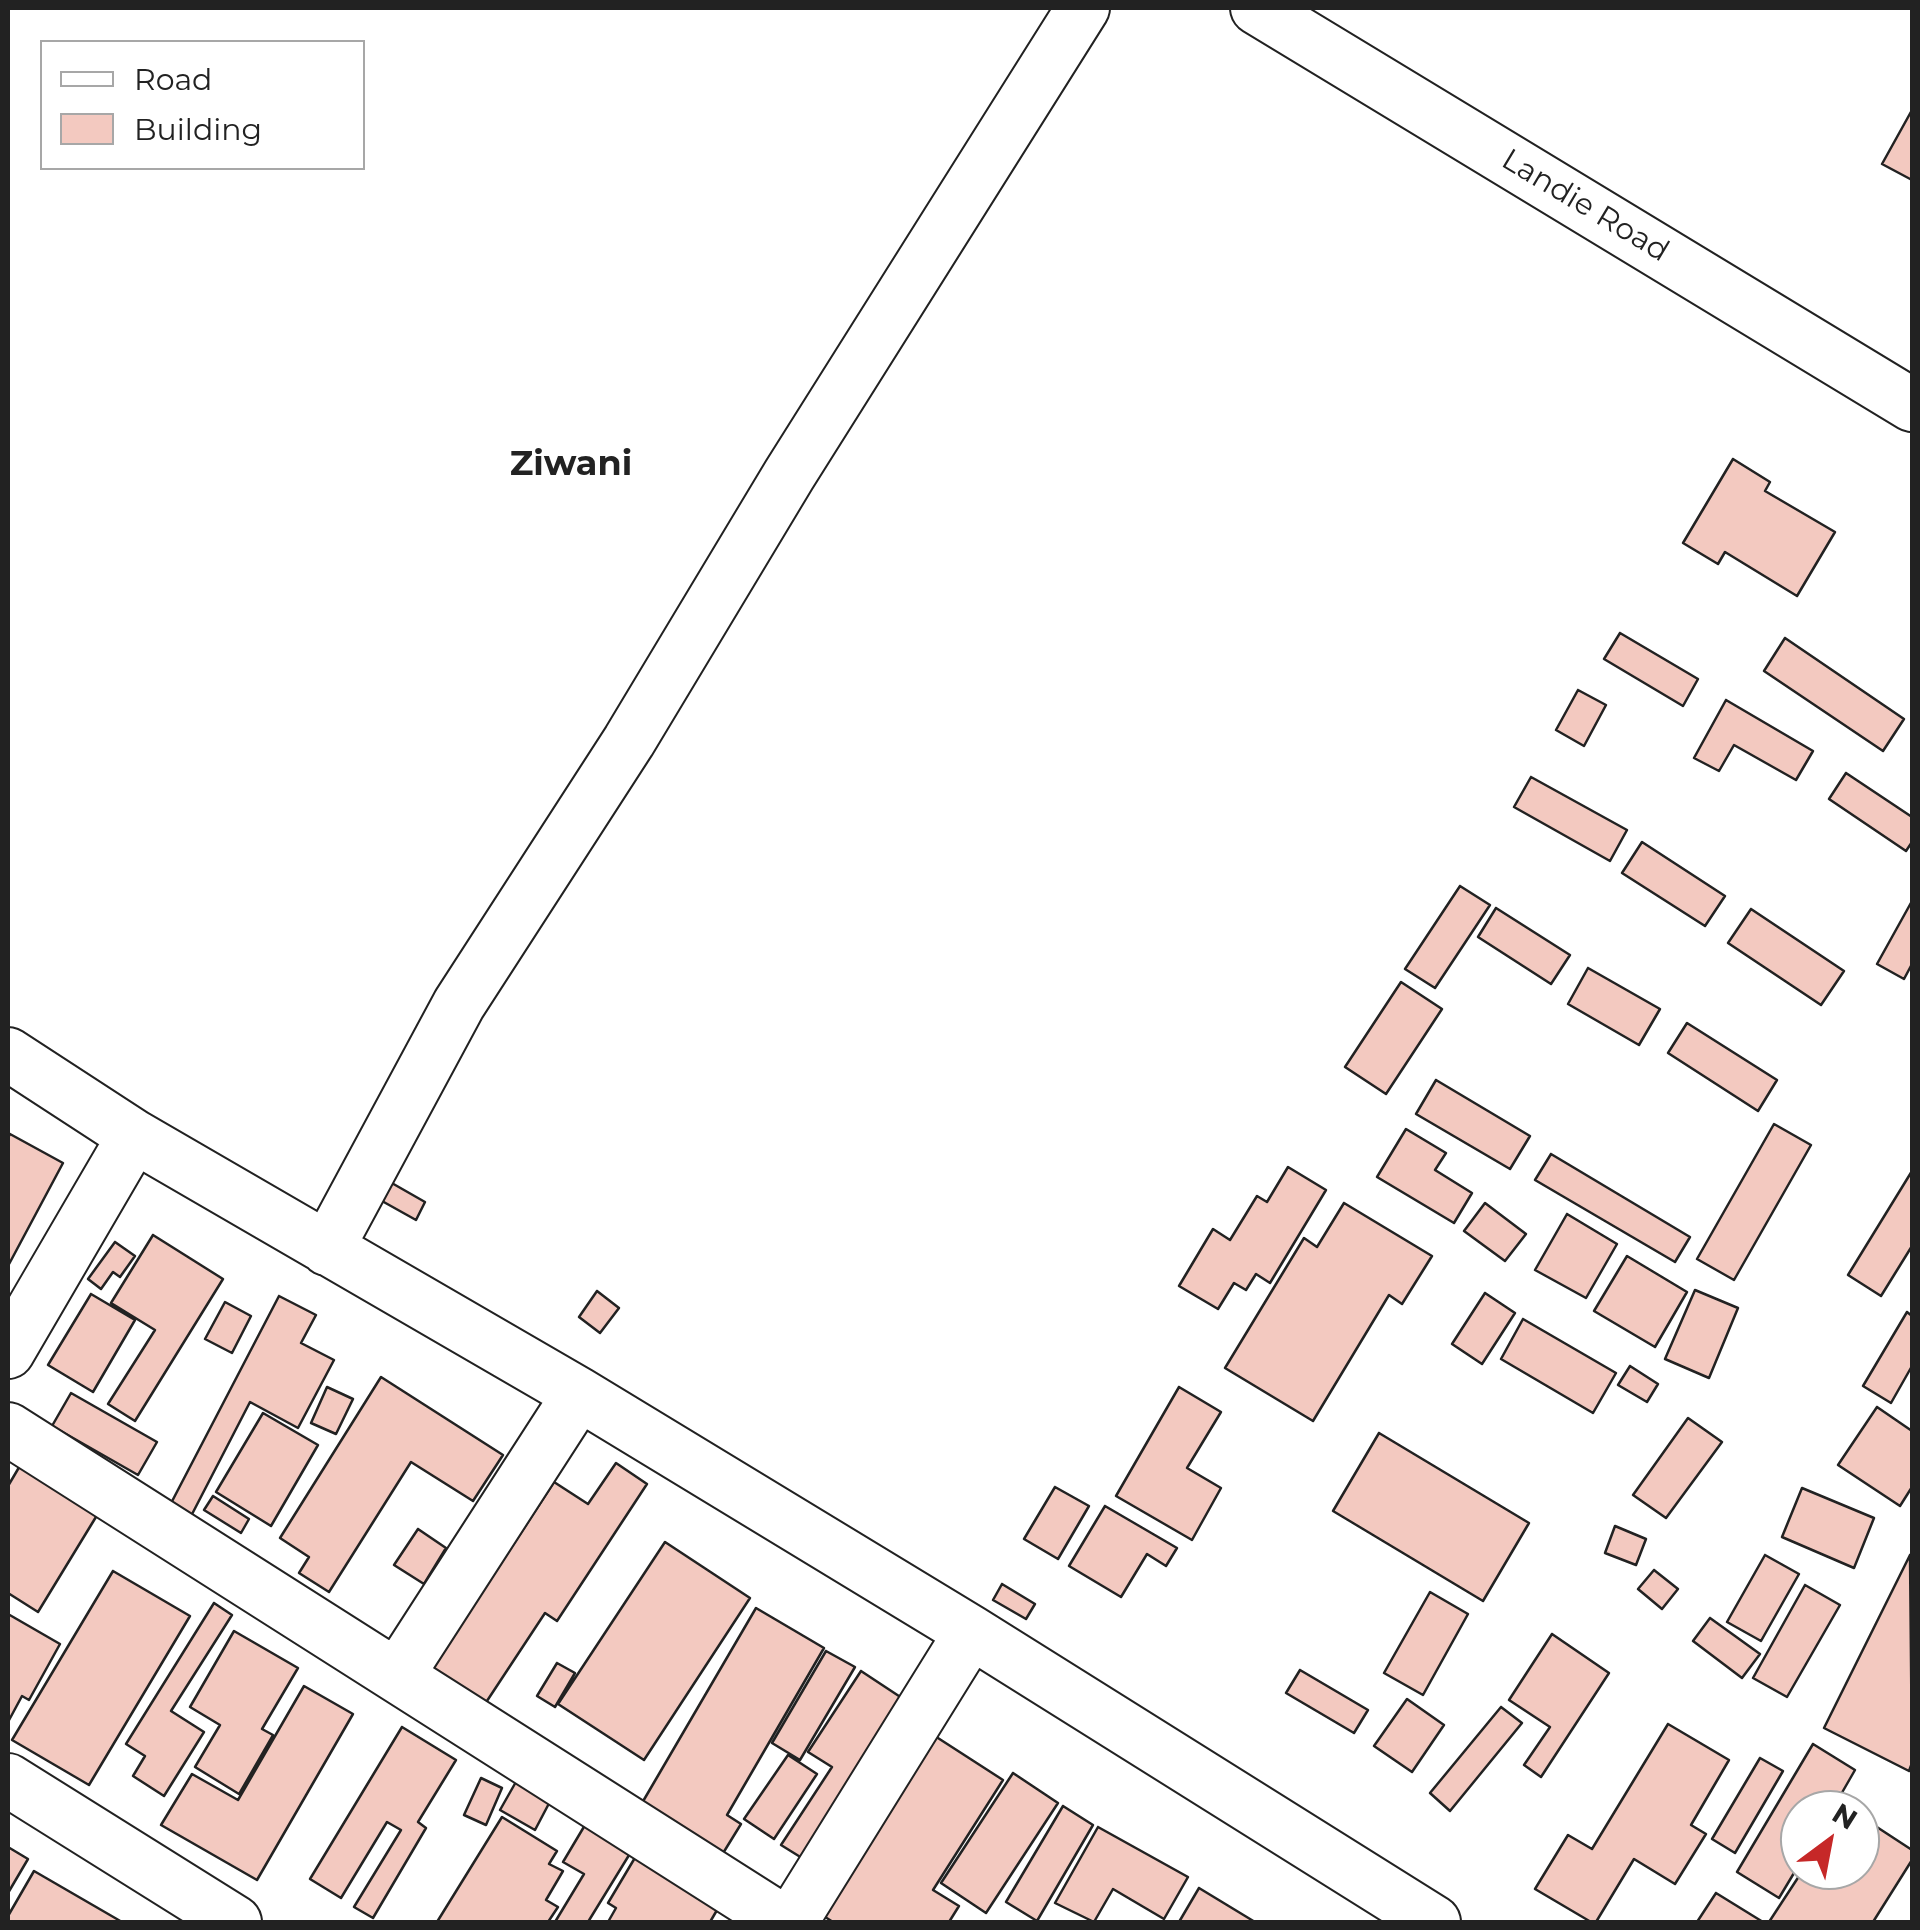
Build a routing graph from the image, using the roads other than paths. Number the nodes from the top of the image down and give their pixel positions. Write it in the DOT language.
graph roads {
  1 [pos="1083,8"];
  2 [pos="1257,8"];
  3 [pos="1912,405"];
  4 [pos="8,1054"];
  5 [pos="134,1136"];
  6 [pos="327,1249"];
  7 [pos="8,1352"];
  8 [pos="579,1394"];
  9 [pos="8,1429"];
  10 [pos="971,1632"];
  11 [pos="397,1676"];
  12 [pos="8,1780"];
  13 [pos="235,1922"];
  14 [pos="788,1922"];
  15 [pos="1434,1922"];
  1 -- 6 [label="street"];
  2 -- 3 [label="street, Landie Road"];
  4 -- 5 [label="street"];
  5 -- 6 [label="street"];
  5 -- 7 [label="street"];
  6 -- 8 [label="street"];
  8 -- 10 [label="street"];
  8 -- 11 [label="street"];
  9 -- 11 [label="street"];
  10 -- 14 [label="street"];
  10 -- 15 [label="street"];
  11 -- 14 [label="street"];
  12 -- 13 [label="street"];
}
